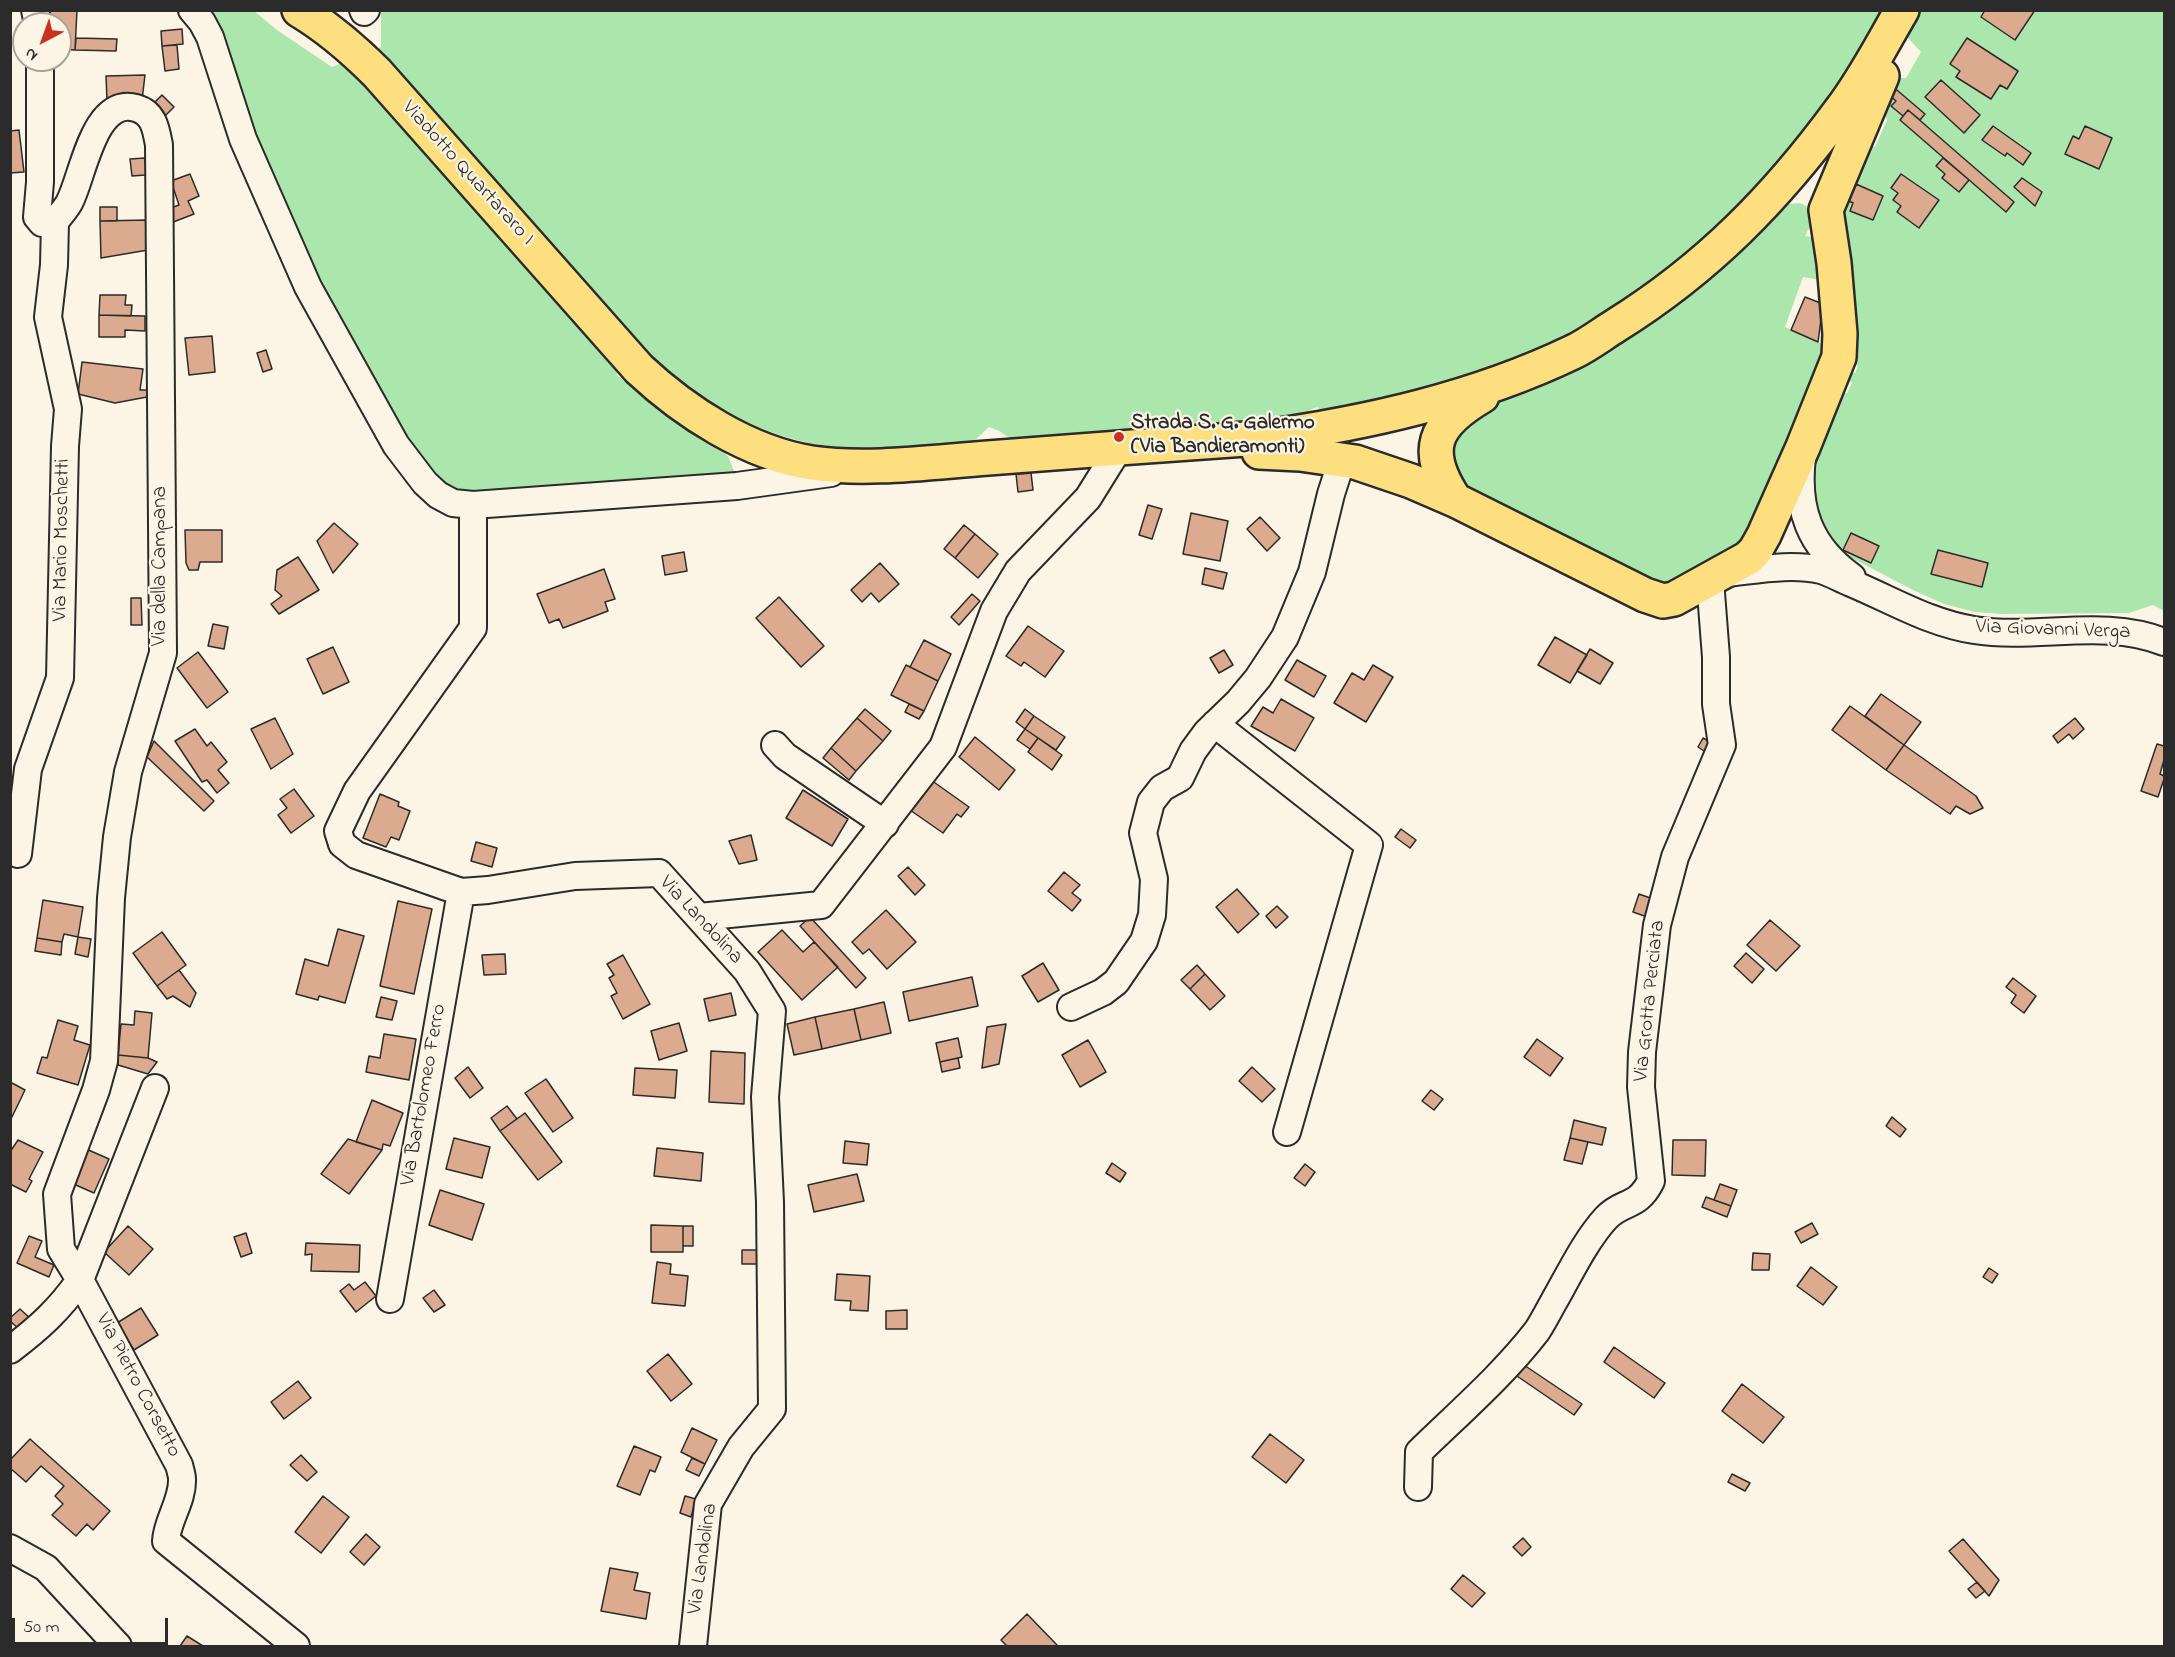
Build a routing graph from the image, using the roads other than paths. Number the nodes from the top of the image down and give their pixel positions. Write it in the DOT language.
graph roads {
  1 [pos="192,10"];
  2 [pos="299,10"];
  3 [pos="1902,10"];
  4 [pos="1909,10"];
  5 [pos="40,72"];
  6 [pos="1826,210"];
  7 [pos="1757,213"];
  8 [pos="55,222"];
  9 [pos="1510,380"];
  10 [pos="1126,447"];
  11 [pos="1803,447"];
  12 [pos="1329,448"];
  13 [pos="880,466"];
  14 [pos="1455,500"];
  15 [pos="473,505"];
  16 [pos="1716,577"];
  17 [pos="1875,592"];
  18 [pos="2164,642"];
  19 [pos="1215,724"];
  20 [pos="775,745"];
  21 [pos="885,824"];
  22 [pos="18,854"];
  23 [pos="461,892"];
  24 [pos="699,917"];
  25 [pos="1071,1007"];
  26 [pos="155,1088"];
  27 [pos="1287,1132"];
  28 [pos="80,1280"];
  29 [pos="390,1299"];
  30 [pos="10,1350"];
  31 [pos="1418,1487"];
  32 [pos="10,1548"];
  33 [pos="118,1647"];
  34 [pos="296,1647"];
  35 [pos="693,1647"];
  1 -- 15 [label="street"];
  2 -- 13 [label="main road, Viadotto Quartararo I"];
  3 -- 7 [label="main road"];
  4 -- 6 [label="main road"];
  5 -- 8 [label="street"];
  6 -- 7 [label="main road"];
  6 -- 11 [label="main road"];
  7 -- 9 [label="main road"];
  8 -- 22 [label="street, Via Mario Moschetti"];
  8 -- 28 [label="street, Via della Campana"];
  9 -- 12 [label="main road, Viadotto Quartararo I"];
  9 -- 14 [label="main road"];
  10 -- 12 [label="main road, Viadotto Quartararo I"];
  10 -- 13 [label="main road, Viadotto Quartararo I"];
  10 -- 21 [label="street"];
  11 -- 16 [label="main road"];
  11 -- 17 [label="street"];
  12 -- 14 [label="main road"];
  12 -- 19 [label="street"];
  13 -- 15 [label="street"];
  14 -- 16 [label="main road"];
  15 -- 23 [label="street, Via Landolina"];
  16 -- 17 [label="street"];
  16 -- 31 [label="street, Via Grotta Perciata"];
  17 -- 18 [label="street, Via Giovanni Verga"];
  19 -- 25 [label="street"];
  19 -- 27 [label="street"];
  20 -- 21 [label="street"];
  21 -- 24 [label="street"];
  23 -- 24 [label="street, Via Landolina"];
  23 -- 29 [label="street, Via Bartolomeo Ferro"];
  24 -- 35 [label="street, Via Landolina"];
  26 -- 28 [label="street"];
  28 -- 30 [label="street"];
  28 -- 34 [label="street, Via Pietro Corsetto"];
  32 -- 33 [label="street"];
}
